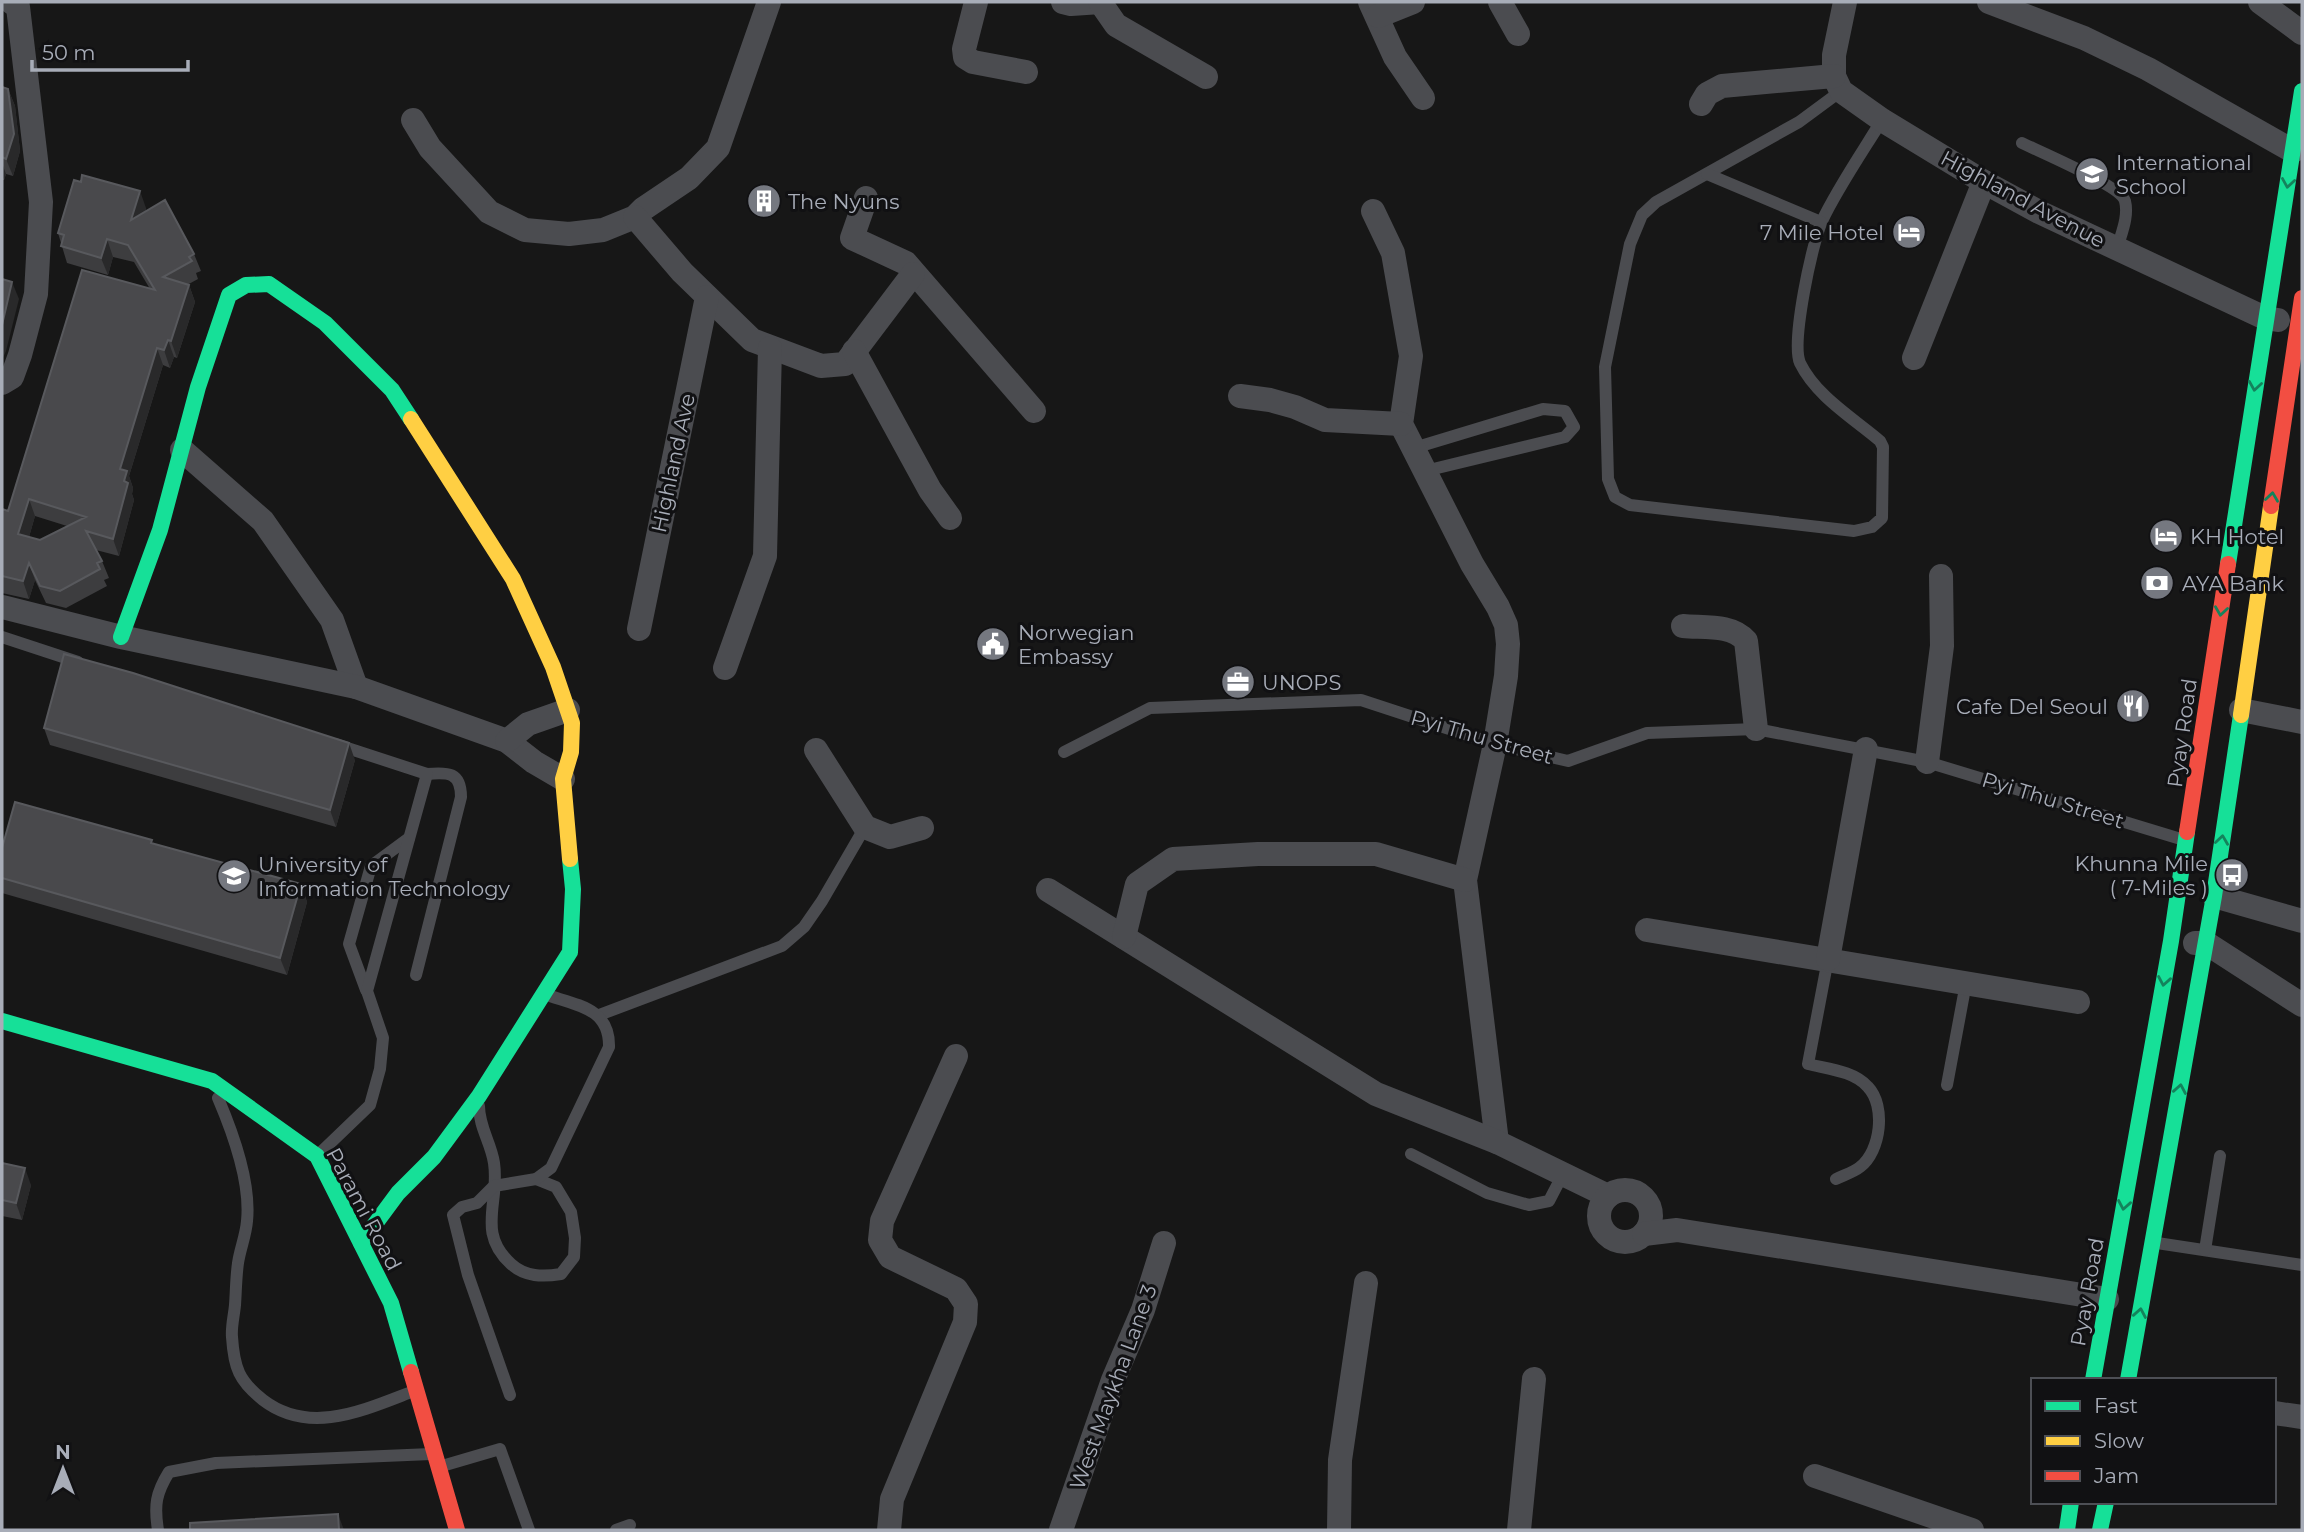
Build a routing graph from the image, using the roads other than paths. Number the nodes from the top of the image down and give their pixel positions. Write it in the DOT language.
graph roads {
  1 [pos="11,2"];
  2 [pos="769,2"];
  3 [pos="976,2"];
  4 [pos="1063,2"];
  5 [pos="1101,2"];
  6 [pos="1413,2"];
  7 [pos="1500,2"];
  8 [pos="1845,2"];
  9 [pos="1989,2"];
  10 [pos="2260,2"];
  11 [pos="1374,9"];
  12 [pos="2302,33"];
  13 [pos="1518,34"];
  14 [pos="1026,72"];
  15 [pos="1206,78"];
  16 [pos="1838,83"];
  17 [pos="2302,91"];
  18 [pos="1423,97"];
  19 [pos="1700,104"];
  20 [pos="413,120"];
  21 [pos="1882,120"];
  22 [pos="2022,144"];
  23 [pos="2293,151"];
  24 [pos="1707,174"];
  25 [pos="1984,182"];
  26 [pos="866,198"];
  27 [pos="1373,211"];
  28 [pos="635,218"];
  29 [pos="1821,222"];
  30 [pos="2117,249"];
  31 [pos="913,274"];
  32 [pos="707,297"];
  33 [pos="2302,298"];
  34 [pos="2265,318"];
  35 [pos="2298,323"];
  36 [pos="770,348"];
  37 [pos="849,357"];
  38 [pos="1914,358"];
  39 [pos="2,383"];
  40 [pos="1240,396"];
  41 [pos="1034,411"];
  42 [pos="1401,424"];
  43 [pos="2291,441"];
  44 [pos="1414,448"];
  45 [pos="182,450"];
  46 [pos="1424,471"];
  47 [pos="950,518"];
  48 [pos="1941,576"];
  49 [pos="2,607"];
  50 [pos="1682,626"];
  51 [pos="639,629"];
  52 [pos="2,637"];
  53 [pos="121,637"];
  54 [pos="86,664"];
  55 [pos="725,668"];
  56 [pos="356,687"];
  57 [pos="568,710"];
  58 [pos="2241,710"];
  59 [pos="2302,722"];
  60 [pos="1756,730"];
  61 [pos="320,739"];
  62 [pos="507,741"];
  63 [pos="1495,744"];
  64 [pos="1866,749"];
  65 [pos="816,750"];
  66 [pos="1064,752"];
  67 [pos="1927,762"];
  68 [pos="428,774"];
  69 [pos="563,779"];
  70 [pos="864,827"];
  71 [pos="922,828"];
  72 [pos="410,838"];
  73 [pos="2187,841"];
  74 [pos="1465,880"];
  75 [pos="1048,890"];
  76 [pos="2214,897"];
  77 [pos="2302,920"];
  78 [pos="1647,930"];
  79 [pos="1124,937"];
  80 [pos="2171,941"];
  81 [pos="2206,943"];
  82 [pos="1828,959"];
  83 [pos="416,975"];
  84 [pos="1965,983"];
  85 [pos="366,991"];
  86 [pos="544,994"];
  87 [pos="2078,1002"];
  88 [pos="2302,1005"];
  89 [pos="598,1015"];
  90 [pos="2,1021"];
  91 [pos="956,1055"];
  92 [pos="212,1082"];
  93 [pos="1947,1085"];
  94 [pos="479,1096"];
  95 [pos="1497,1142"];
  96 [pos="1411,1154"];
  97 [pos="317,1156"];
  98 [pos="2220,1156"];
  99 [pos="1563,1174"];
  100 [pos="536,1179"];
  101 [pos="1836,1179"];
  102 [pos="494,1186"];
  103 [pos="1608,1196"];
  104 [pos="1644,1234"];
  105 [pos="2152,1242"];
  106 [pos="360,1243"];
  107 [pos="1164,1243"];
  108 [pos="2204,1250"];
  109 [pos="2302,1265"];
  110 [pos="1366,1283"];
  111 [pos="2107,1298"];
  112 [pos="2093,1378"];
  113 [pos="2128,1378"];
  114 [pos="1534,1379"];
  115 [pos="416,1390"];
  116 [pos="510,1395"];
  117 [pos="2276,1413"];
  118 [pos="2302,1417"];
  119 [pos="437,1461"];
  120 [pos="1815,1476"];
  121 [pos="2071,1504"];
  122 [pos="2106,1504"];
  123 [pos="630,1525"];
  124 [pos="158,1530"];
  125 [pos="457,1530"];
  126 [pos="529,1530"];
  127 [pos="616,1530"];
  128 [pos="889,1530"];
  129 [pos="1061,1530"];
  130 [pos="1339,1530"];
  131 [pos="1520,1530"];
  132 [pos="1972,1530"];
  133 [pos="2067,1530"];
  134 [pos="2100,1530"];
  1 -- 39 [label="street"];
  2 -- 28 [label="street"];
  3 -- 14 [label="street"];
  4 -- 5 [label="street"];
  5 -- 15 [label="street"];
  6 -- 11 [label="street"];
  7 -- 13 [label="street"];
  8 -- 16 [label="street"];
  9 -- 23 [label="street"];
  10 -- 12 [label="street"];
  11 -- 18 [label="street"];
  16 -- 19 [label="street"];
  16 -- 21 [label="street, Highland Avenue"];
  16 -- 24 [label="lane"];
  17 -- 23 [label="main road, Pyay Road"];
  20 -- 28 [label="street"];
  21 -- 25 [label="street, Highland Avenue"];
  21 -- 29 [label="lane"];
  22 -- 30 [label="lane"];
  23 -- 34 [label="main road, Pyay Road, one-way"];
  24 -- 29 [label="lane"];
  24 -- 29 [label="lane"];
  25 -- 30 [label="street, Highland Avenue"];
  25 -- 38 [label="street"];
  26 -- 31 [label="street"];
  27 -- 42 [label="street"];
  28 -- 32 [label="street"];
  30 -- 34 [label="street, Highland Avenue"];
  31 -- 37 [label="street"];
  31 -- 41 [label="street"];
  32 -- 36 [label="street"];
  32 -- 51 [label="street, Highland Ave"];
  33 -- 35 [label="main road"];
  34 -- 35 [label="street, Highland Avenue"];
  34 -- 73 [label="main road, Pyay Road, one-way"];
  35 -- 43 [label="main road"];
  36 -- 37 [label="street"];
  36 -- 55 [label="street"];
  37 -- 47 [label="street"];
  40 -- 42 [label="street"];
  42 -- 44 [label="street"];
  58 -- 43 [label="main road, one-way"];
  44 -- 46 [label="street"];
  44 -- 46 [label="lane"];
  45 -- 53 [label="main road"];
  45 -- 56 [label="street"];
  45 -- 57 [label="main road"];
  46 -- 63 [label="street"];
  48 -- 67 [label="street"];
  49 -- 53 [label="street"];
  50 -- 60 [label="street"];
  52 -- 54 [label="lane"];
  53 -- 56 [label="street"];
  56 -- 62 [label="street"];
  57 -- 62 [label="street"];
  57 -- 69 [label="main road"];
  58 -- 59 [label="street"];
  76 -- 58 [label="main road, one-way"];
  60 -- 63 [label="lane, Pyi Thu Street"];
  60 -- 64 [label="lane, Pyi Thu Street"];
  61 -- 68 [label="lane"];
  62 -- 69 [label="street"];
  63 -- 66 [label="lane, Pyi Thu Street"];
  63 -- 74 [label="street"];
  64 -- 67 [label="lane, Pyi Thu Street"];
  64 -- 82 [label="street"];
  65 -- 70 [label="street"];
  67 -- 73 [label="lane, Pyi Thu Street"];
  68 -- 72 [label="lane"];
  68 -- 83 [label="lane"];
  69 -- 86 [label="main road"];
  70 -- 71 [label="street"];
  70 -- 89 [label="lane"];
  72 -- 85 [label="lane"];
  72 -- 85 [label="lane"];
  73 -- 80 [label="main road, Pyay Road"];
  74 -- 79 [label="street"];
  74 -- 95 [label="street"];
  75 -- 79 [label="street"];
  76 -- 77 [label="street"];
  76 -- 81 [label="main road"];
  78 -- 82 [label="street"];
  79 -- 95 [label="street"];
  80 -- 81 [label="street"];
  80 -- 111 [label="main road, Pyay Road, one-way"];
  81 -- 88 [label="street"];
  105 -- 81 [label="main road, one-way"];
  82 -- 84 [label="street"];
  82 -- 101 [label="lane"];
  84 -- 87 [label="street"];
  84 -- 93 [label="lane"];
  85 -- 97 [label="lane"];
  86 -- 89 [label="lane"];
  86 -- 94 [label="main road"];
  89 -- 100 [label="lane"];
  90 -- 92 [label="main road, Parami Road"];
  91 -- 128 [label="street"];
  92 -- 97 [label="main road, Parami Road"];
  92 -- 115 [label="lane"];
  94 -- 102 [label="lane"];
  94 -- 106 [label="main road"];
  95 -- 99 [label="street"];
  96 -- 99 [label="lane"];
  97 -- 106 [label="main road, Parami Road"];
  98 -- 108 [label="lane"];
  99 -- 103 [label="street"];
  100 -- 102 [label="lane"];
  100 -- 102 [label="lane"];
  102 -- 116 [label="lane"];
  103 -- 104 [label="street"];
  103 -- 104 [label="street"];
  104 -- 111 [label="street"];
  105 -- 108 [label="lane"];
  113 -- 105 [label="main road, one-way"];
  106 -- 115 [label="main road, Parami Road"];
  107 -- 129 [label="street, West Maykha Lane 3"];
  108 -- 109 [label="lane"];
  110 -- 130 [label="street"];
  111 -- 112 [label="main road, Pyay Road"];
  114 -- 131 [label="street"];
  115 -- 119 [label="main road, Parami Road"];
  117 -- 118 [label="street"];
  119 -- 124 [label="lane"];
  119 -- 125 [label="main road, Parami Road"];
  119 -- 126 [label="lane"];
  120 -- 132 [label="street"];
  121 -- 133 [label="main road"];
  122 -- 134 [label="main road"];
  123 -- 127 [label="lane"];
}
